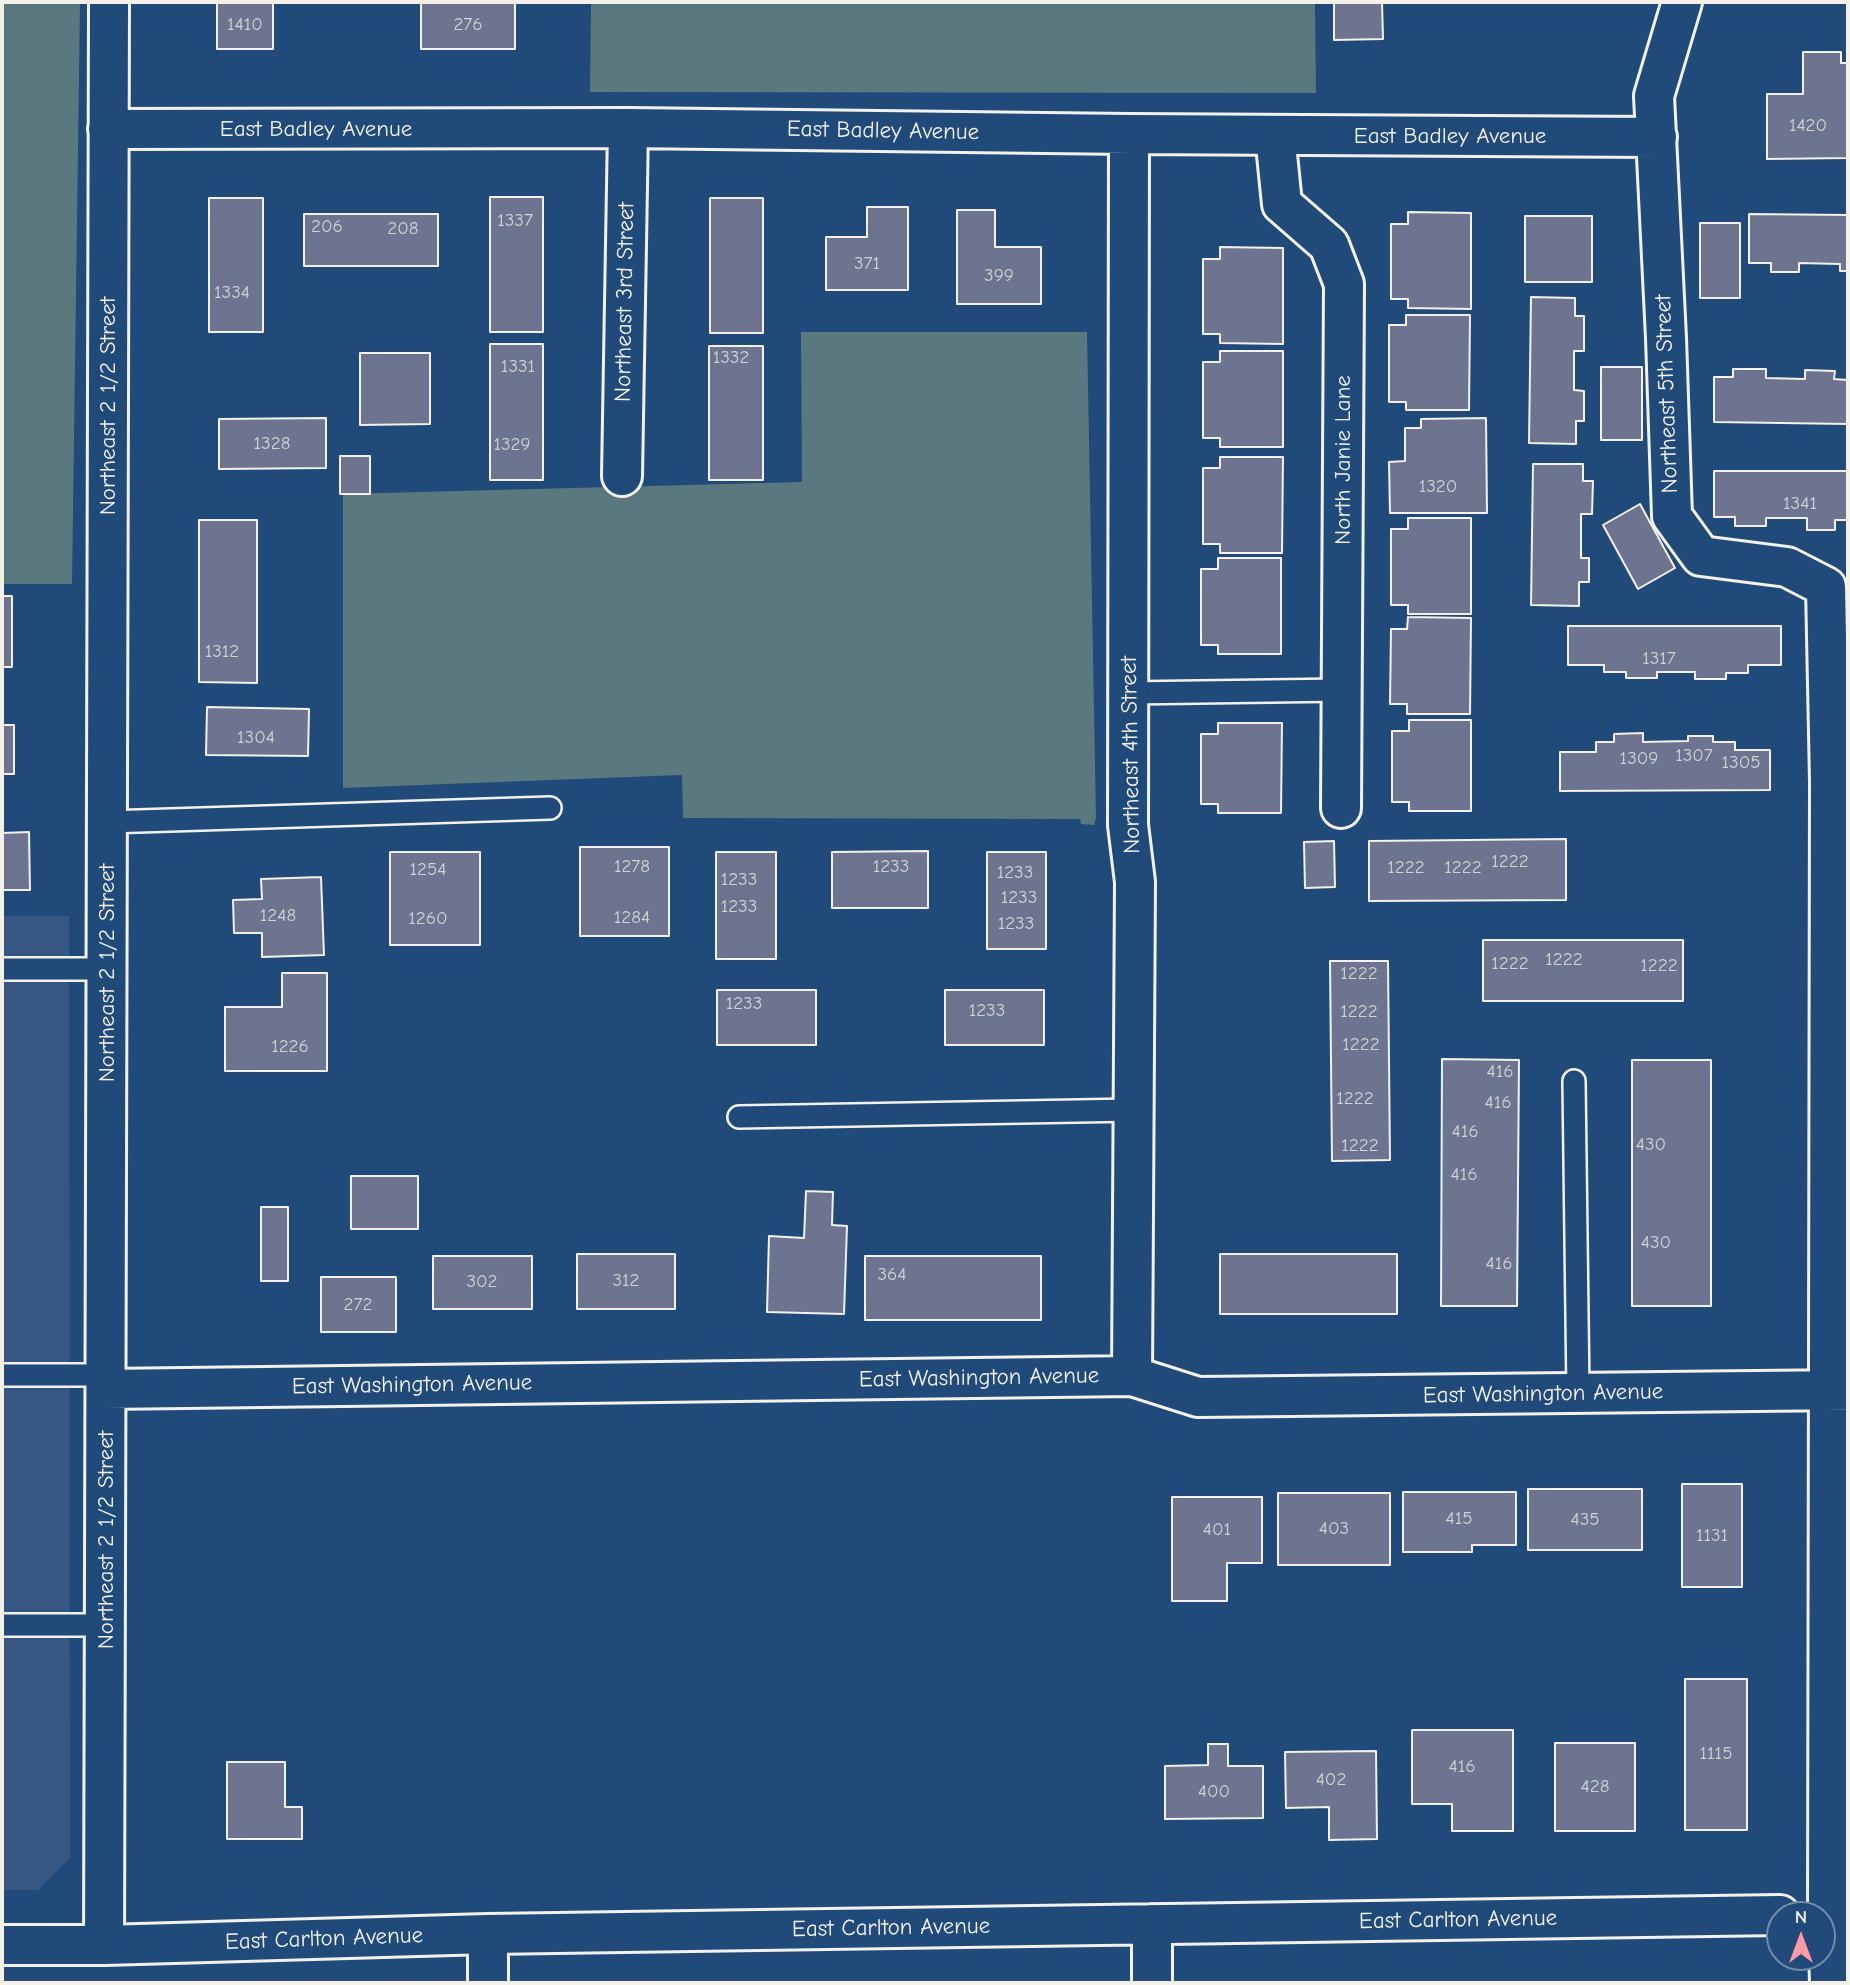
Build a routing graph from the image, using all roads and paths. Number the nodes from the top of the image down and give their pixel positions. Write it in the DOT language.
graph roads {
  1 [pos="109,2"];
  2 [pos="1682,2"];
  3 [pos="628,128"];
  4 [pos="108,129"];
  5 [pos="1129,134"];
  6 [pos="1275,135"];
  7 [pos="1657,137"];
  8 [pos="622,476"];
  9 [pos="1342,690"];
  10 [pos="1128,693"];
  11 [pos="550,808"];
  12 [pos="1342,808"];
  13 [pos="107,822"];
  14 [pos="2,969"];
  15 [pos="107,969"];
  16 [pos="1574,1081"];
  17 [pos="1839,1086"];
  18 [pos="1134,1110"];
  19 [pos="739,1117"];
  20 [pos="2,1375"];
  21 [pos="1132,1376"];
  22 [pos="106,1382"];
  23 [pos="1839,1390"];
  24 [pos="1578,1394"];
  25 [pos="2,1625"];
  26 [pos="105,1625"];
  27 [pos="1826,1901"];
  28 [pos="1766,1915"];
  29 [pos="1152,1924"];
  30 [pos="488,1934"];
  31 [pos="2,1945"];
  32 [pos="104,1945"];
  33 [pos="488,1983"];
  34 [pos="1152,1983"];
  1 -- 4 [label="street, Northeast 2 1/2 Street"];
  2 -- 7 [label="street, Northeast 5th Street"];
  3 -- 4 [label="street, East Badley Avenue"];
  3 -- 5 [label="street, East Badley Avenue"];
  3 -- 8 [label="street, Northeast 3rd Street"];
  4 -- 13 [label="street, Northeast 2 1/2 Street"];
  5 -- 6 [label="street, East Badley Avenue"];
  5 -- 10 [label="street, Northeast 4th Street"];
  6 -- 7 [label="street, East Badley Avenue"];
  6 -- 9 [label="street, North Janie Lane"];
  7 -- 17 [label="street, Northeast 5th Street"];
  9 -- 10 [label="lane"];
  9 -- 12 [label="street, North Janie Lane"];
  10 -- 18 [label="street, Northeast 4th Street"];
  11 -- 13 [label="lane"];
  13 -- 15 [label="street, Northeast 2 1/2 Street"];
  14 -- 15 [label="lane"];
  15 -- 22 [label="street, Northeast 2 1/2 Street"];
  16 -- 24 [label="lane"];
  17 -- 23 [label="street, Northeast 5th Street"];
  18 -- 19 [label="lane"];
  18 -- 21 [label="street, Northeast 4th Street"];
  20 -- 22 [label="lane"];
  21 -- 22 [label="street, East Washington Avenue"];
  21 -- 24 [label="street, East Washington Avenue"];
  22 -- 26 [label="street, Northeast 2 1/2 Street"];
  23 -- 24 [label="street, East Washington Avenue"];
  23 -- 27 [label="street, Northeast 5th Street"];
  25 -- 26 [label="lane"];
  26 -- 32 [label="street, Northeast 2 1/2 Street"];
  28 -- 29 [label="street, East Carlton Avenue"];
  29 -- 30 [label="street, East Carlton Avenue"];
  29 -- 34 [label="street"];
  30 -- 32 [label="street, East Carlton Avenue"];
  30 -- 33 [label="street"];
  31 -- 32 [label="street, East Carlton Avenue"];
}
